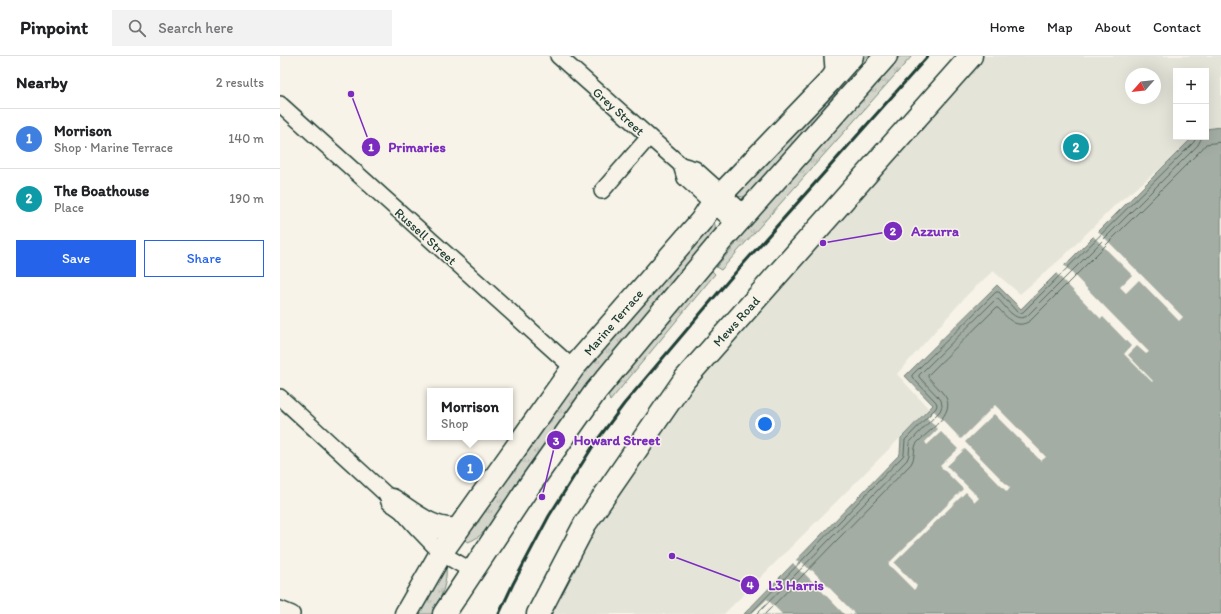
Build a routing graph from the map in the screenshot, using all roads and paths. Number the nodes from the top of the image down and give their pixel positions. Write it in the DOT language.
graph roads {
  1 [pos="558,56"];
  2 [pos="832,56"];
  3 [pos="852,56"];
  4 [pos="886,56"];
  5 [pos="971,56"];
  6 [pos="829,82"];
  7 [pos="280,104"];
  8 [pos="649,137"];
  9 [pos="602,191"];
  10 [pos="717,198"];
  11 [pos="741,219"];
  12 [pos="573,368"];
  13 [pos="280,397"];
  14 [pos="392,500"];
  15 [pos="458,529"];
  16 [pos="441,553"];
  17 [pos="472,571"];
  18 [pos="280,609"];
  19 [pos="292,614"];
  20 [pos="406,614"];
  21 [pos="444,614"];
  22 [pos="538,614"];
  1 -- 8 [label="street, Grey Street"];
  2 -- 6 [label="street"];
  3 -- 6 [label="street, Marine Terrace"];
  4 -- 11 [label="street"];
  5 -- 22 [label="street, Mews Road"];
  6 -- 10 [label="street, Marine Terrace"];
  7 -- 12 [label="street, Russell Street"];
  8 -- 9 [label="street"];
  8 -- 10 [label="street, Grey Street"];
  10 -- 11 [label="street, Grey Street"];
  10 -- 12 [label="street, Marine Terrace"];
  11 -- 17 [label="street"];
  12 -- 15 [label="street, Marine Terrace"];
  13 -- 14 [label="street"];
  14 -- 15 [label="street"];
  14 -- 16 [label="street"];
  15 -- 16 [label="street, Marine Terrace"];
  16 -- 17 [label="street"];
  16 -- 20 [label="street, Marine Terrace"];
  17 -- 21 [label="street"];
  18 -- 19 [label="street"];
}
